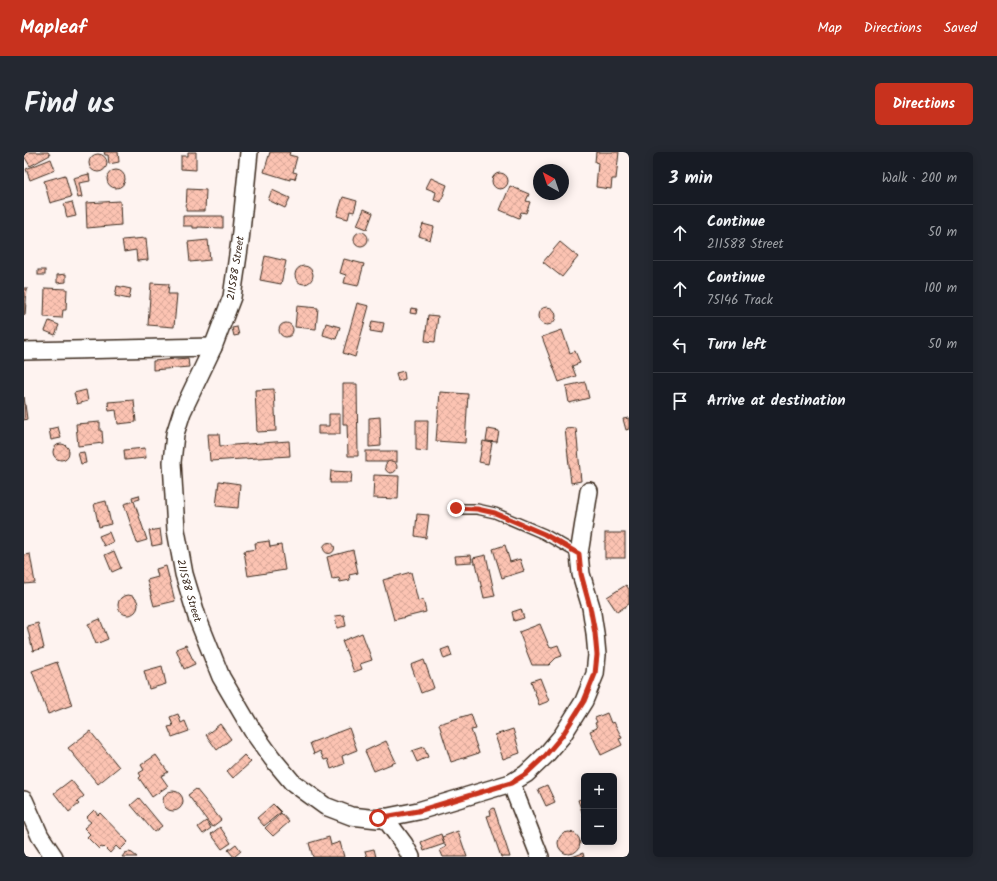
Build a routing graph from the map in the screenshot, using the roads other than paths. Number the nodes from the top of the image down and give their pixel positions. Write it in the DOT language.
graph roads {
  1 [pos="249,152"];
  2 [pos="213,347"];
  3 [pos="24,351"];
  4 [pos="589,491"];
  5 [pos="456,508"];
  6 [pos="579,554"];
  7 [pos="511,783"];
  8 [pos="24,800"];
  9 [pos="384,818"];
  10 [pos="54,857"];
  11 [pos="412,857"];
  12 [pos="540,857"];
  1 -- 2 [label="street, 211588 Street"];
  2 -- 3 [label="street"];
  2 -- 9 [label="street, 211588 Street"];
  4 -- 6 [label="street, 211588 Street"];
  5 -- 6 [label="lane"];
  6 -- 7 [label="street, 211588 Street"];
  7 -- 9 [label="street, 211588 Street"];
  7 -- 12 [label="street"];
  8 -- 10 [label="street"];
  9 -- 11 [label="street"];
}
